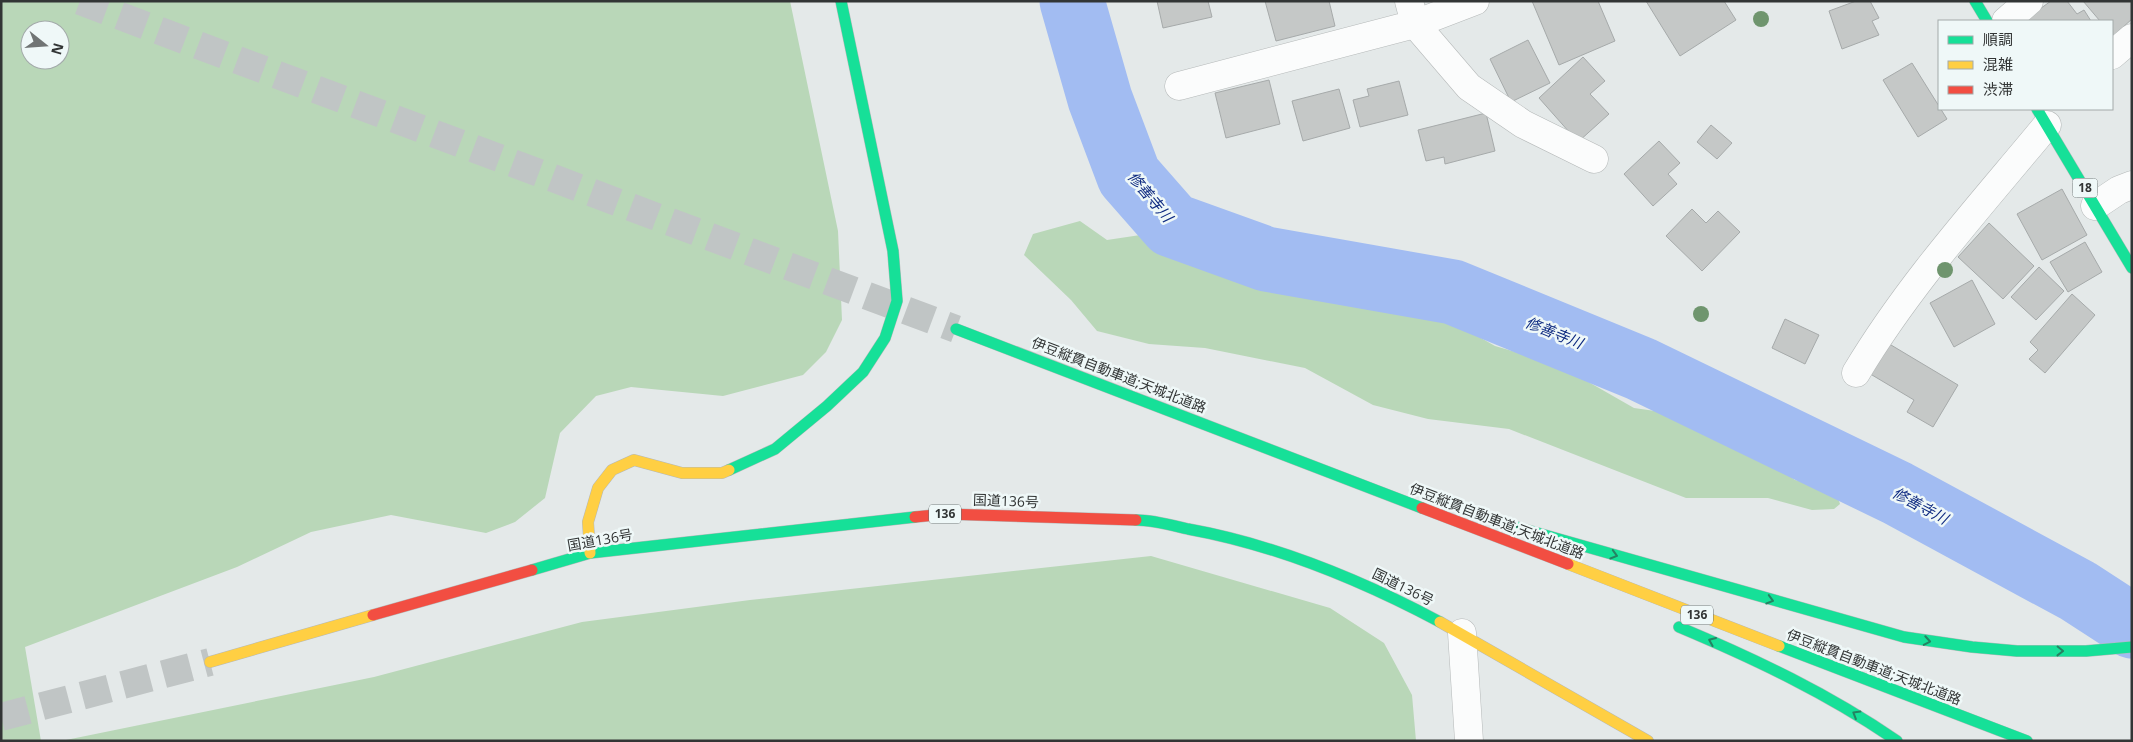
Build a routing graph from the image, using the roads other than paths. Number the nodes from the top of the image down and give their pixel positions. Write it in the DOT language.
graph roads {
  1 [pos="841,1"];
  2 [pos="1475,1"];
  3 [pos="1975,1"];
  4 [pos="2029,1"];
  5 [pos="1412,12"];
  6 [pos="1985,20"];
  7 [pos="2007,20"];
  8 [pos="2132,38"];
  9 [pos="2113,54"];
  10 [pos="1179,86"];
  11 [pos="2044,114"];
  12 [pos="1594,159"];
  13 [pos="2132,185"];
  14 [pos="2095,206"];
  15 [pos="2132,268"];
  16 [pos="956,329"];
  17 [pos="1856,373"];
  18 [pos="1348,479"];
  19 [pos="1422,508"];
  20 [pos="1471,514"];
  21 [pos="1500,522"];
  22 [pos="590,553"];
  23 [pos="1513,555"];
  24 [pos="1668,622"];
  25 [pos="1462,633"];
  26 [pos="2132,647"];
  27 [pos="210,662"];
  28 [pos="1469,741"];
  29 [pos="1648,741"];
  30 [pos="1897,741"];
  31 [pos="2027,741"];
  1 -- 22 [label="main road"];
  2 -- 5 [label="street"];
  3 -- 6 [label="main road"];
  4 -- 7 [label="street"];
  5 -- 10 [label="street"];
  5 -- 12 [label="street"];
  8 -- 9 [label="street"];
  11 -- 14 [label="main road, 18"];
  11 -- 17 [label="street"];
  13 -- 14 [label="street"];
  14 -- 15 [label="main road, 18"];
  16 -- 18 [label="main road, 伊豆縦貫自動車道;天城北道路 / 136"];
  18 -- 19 [label="main road, 伊豆縦貫自動車道;天城北道路 / 136"];
  18 -- 20 [label="main road"];
  19 -- 23 [label="main road"];
  19 -- 31 [label="main road, 伊豆縦貫自動車道;天城北道路 / 136"];
  21 -- 26 [label="main road, one-way"];
  22 -- 25 [label="main road, 国道136号 / 136"];
  22 -- 27 [label="main road, 国道136号 / 136"];
  30 -- 24 [label="main road, one-way"];
  25 -- 28 [label="street"];
  25 -- 29 [label="main road, 国道136号 / 136"];
}
